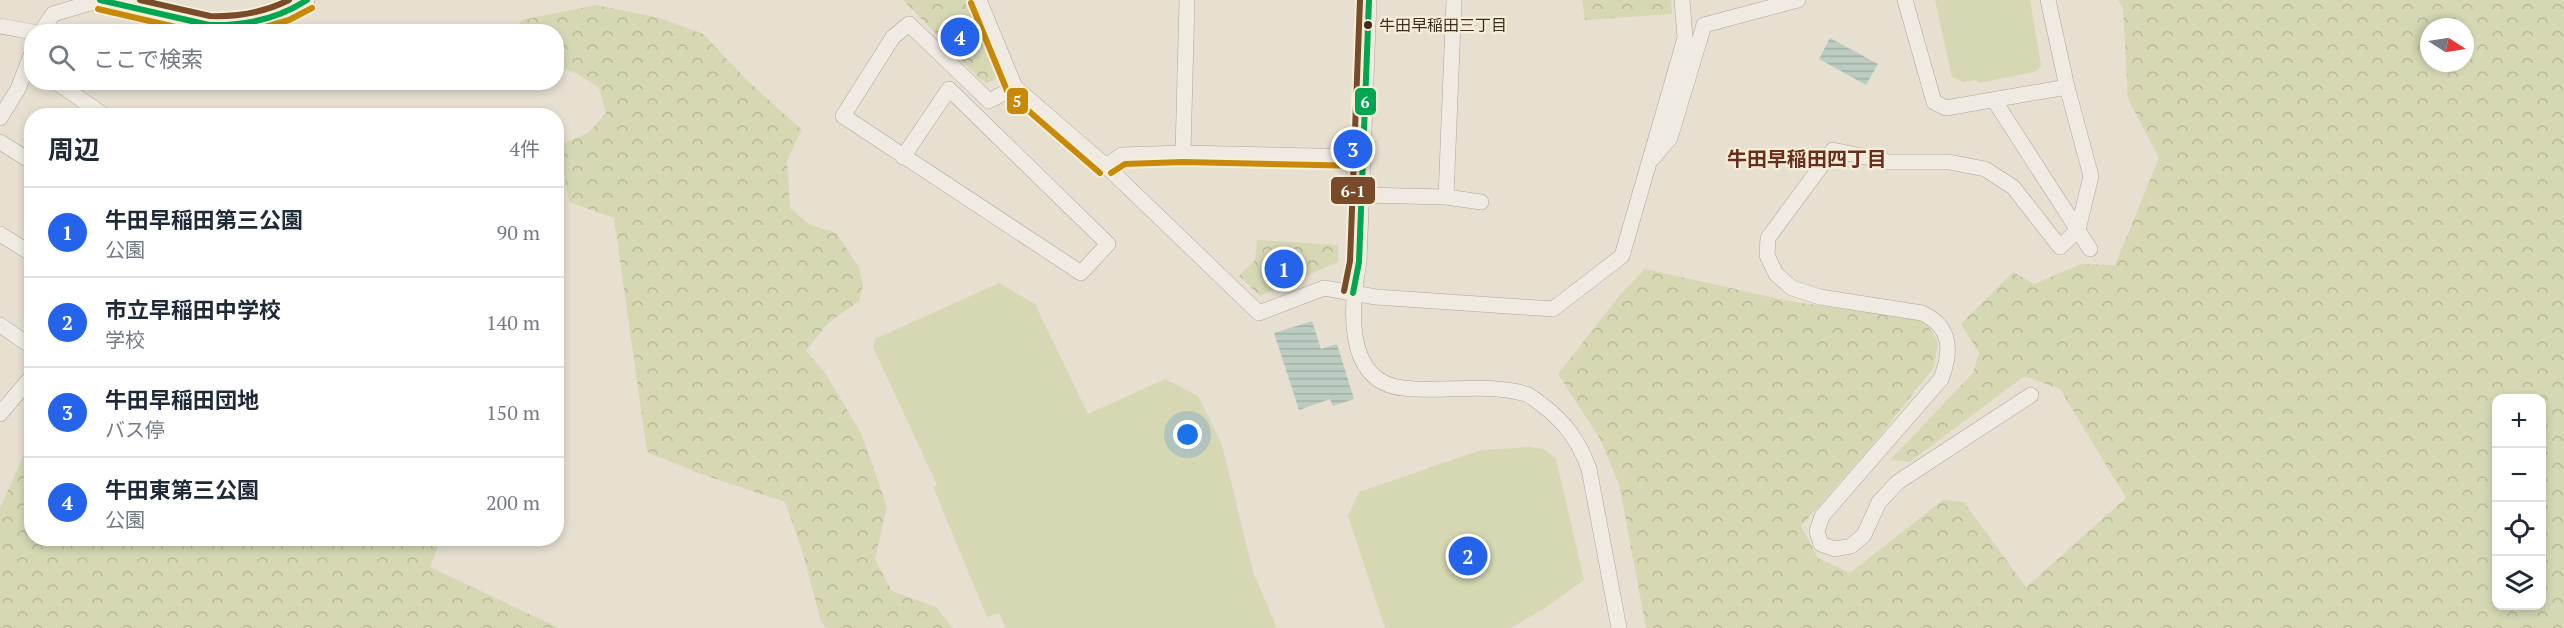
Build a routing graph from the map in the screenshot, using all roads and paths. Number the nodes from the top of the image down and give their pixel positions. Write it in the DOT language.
graph roads {
  1 [pos="100,0"];
  2 [pos="306,0"];
  3 [pos="979,0"];
  4 [pos="1187,0"];
  5 [pos="1369,0"];
  6 [pos="1454,0"];
  7 [pos="1682,0"];
  8 [pos="1798,0"];
  9 [pos="1905,0"];
  10 [pos="2048,0"];
  11 [pos="46,24"];
  12 [pos="205,24"];
  13 [pos="243,24"];
  14 [pos="0,26"];
  15 [pos="24,30"];
  16 [pos="24,74"];
  17 [pos="1015,87"];
  18 [pos="2067,87"];
  19 [pos="68,90"];
  20 [pos="1994,100"];
  21 [pos="93,108"];
  22 [pos="0,118"];
  23 [pos="0,142"];
  24 [pos="1183,153"];
  25 [pos="24,157"];
  26 [pos="903,157"];
  27 [pos="1363,157"];
  28 [pos="1649,163"];
  29 [pos="1106,166"];
  30 [pos="1362,195"];
  31 [pos="1446,197"];
  32 [pos="1481,202"];
  33 [pos="2078,230"];
  34 [pos="0,234"];
  35 [pos="24,249"];
  36 [pos="2090,249"];
  37 [pos="1353,293"];
  38 [pos="0,325"];
  39 [pos="24,342"];
  40 [pos="24,386"];
  41 [pos="2031,395"];
  42 [pos="0,414"];
  43 [pos="1619,628"];
  1 -- 11 [label="street"];
  1 -- 12 [label="street"];
  2 -- 13 [label="street"];
  3 -- 17 [label="street"];
  4 -- 24 [label="street"];
  5 -- 27 [label="street"];
  6 -- 31 [label="street"];
  7 -- 28 [label="street"];
  8 -- 28 [label="street"];
  9 -- 20 [label="street"];
  10 -- 18 [label="street"];
  14 -- 15 [label="street"];
  16 -- 22 [label="street"];
  17 -- 26 [label="street"];
  17 -- 29 [label="street"];
  18 -- 20 [label="street"];
  18 -- 33 [label="street"];
  19 -- 21 [label="street"];
  20 -- 33 [label="street"];
  23 -- 25 [label="street"];
  24 -- 27 [label="street"];
  24 -- 29 [label="street"];
  26 -- 26 [label="street"];
  27 -- 30 [label="street"];
  28 -- 37 [label="street"];
  29 -- 37 [label="street"];
  30 -- 31 [label="street"];
  30 -- 37 [label="street"];
  31 -- 32 [label="street"];
  33 -- 36 [label="street"];
  33 -- 41 [label="street"];
  34 -- 35 [label="street"];
  37 -- 43 [label="street"];
  38 -- 39 [label="street"];
  40 -- 42 [label="street"];
}
